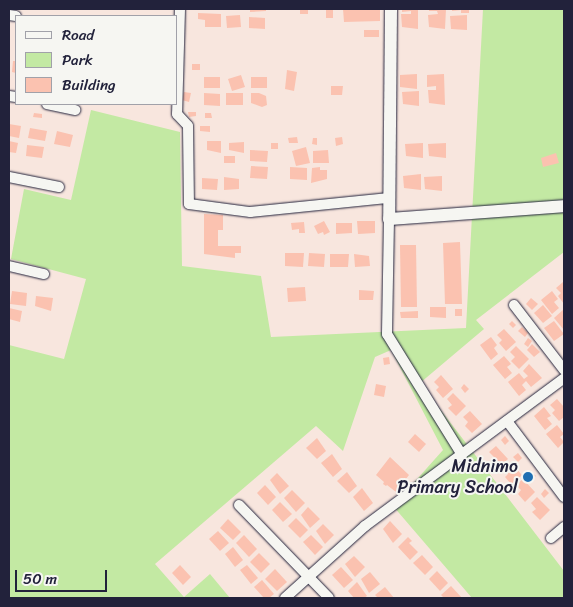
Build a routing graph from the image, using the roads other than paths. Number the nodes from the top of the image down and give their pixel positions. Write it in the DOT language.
graph roads {
  1 [pos="180,9"];
  2 [pos="391,9"];
  3 [pos="178,40"];
  4 [pos="52,105"];
  5 [pos="177,105"];
  6 [pos="75,110"];
  7 [pos="9,177"];
  8 [pos="60,187"];
  9 [pos="389,198"];
  10 [pos="564,206"];
  11 [pos="390,219"];
  12 [pos="9,266"];
  13 [pos="44,274"];
  14 [pos="514,305"];
  15 [pos="564,370"];
  16 [pos="564,378"];
  17 [pos="507,421"];
  18 [pos="462,455"];
  19 [pos="564,497"];
  20 [pos="239,505"];
  21 [pos="564,527"];
  22 [pos="551,538"];
  23 [pos="308,577"];
  24 [pos="285,598"];
  25 [pos="329,598"];
  1 -- 3 [label="street"];
  2 -- 9 [label="street"];
  4 -- 6 [label="street"];
  5 -- 9 [label="street"];
  7 -- 8 [label="street"];
  9 -- 11 [label="street"];
  10 -- 11 [label="street"];
  11 -- 18 [label="street"];
  12 -- 13 [label="street"];
  14 -- 15 [label="street"];
  16 -- 17 [label="street"];
  17 -- 18 [label="street"];
  17 -- 19 [label="street"];
  18 -- 23 [label="street"];
  20 -- 23 [label="street"];
  21 -- 22 [label="street"];
  23 -- 24 [label="street"];
  23 -- 25 [label="street"];
}
